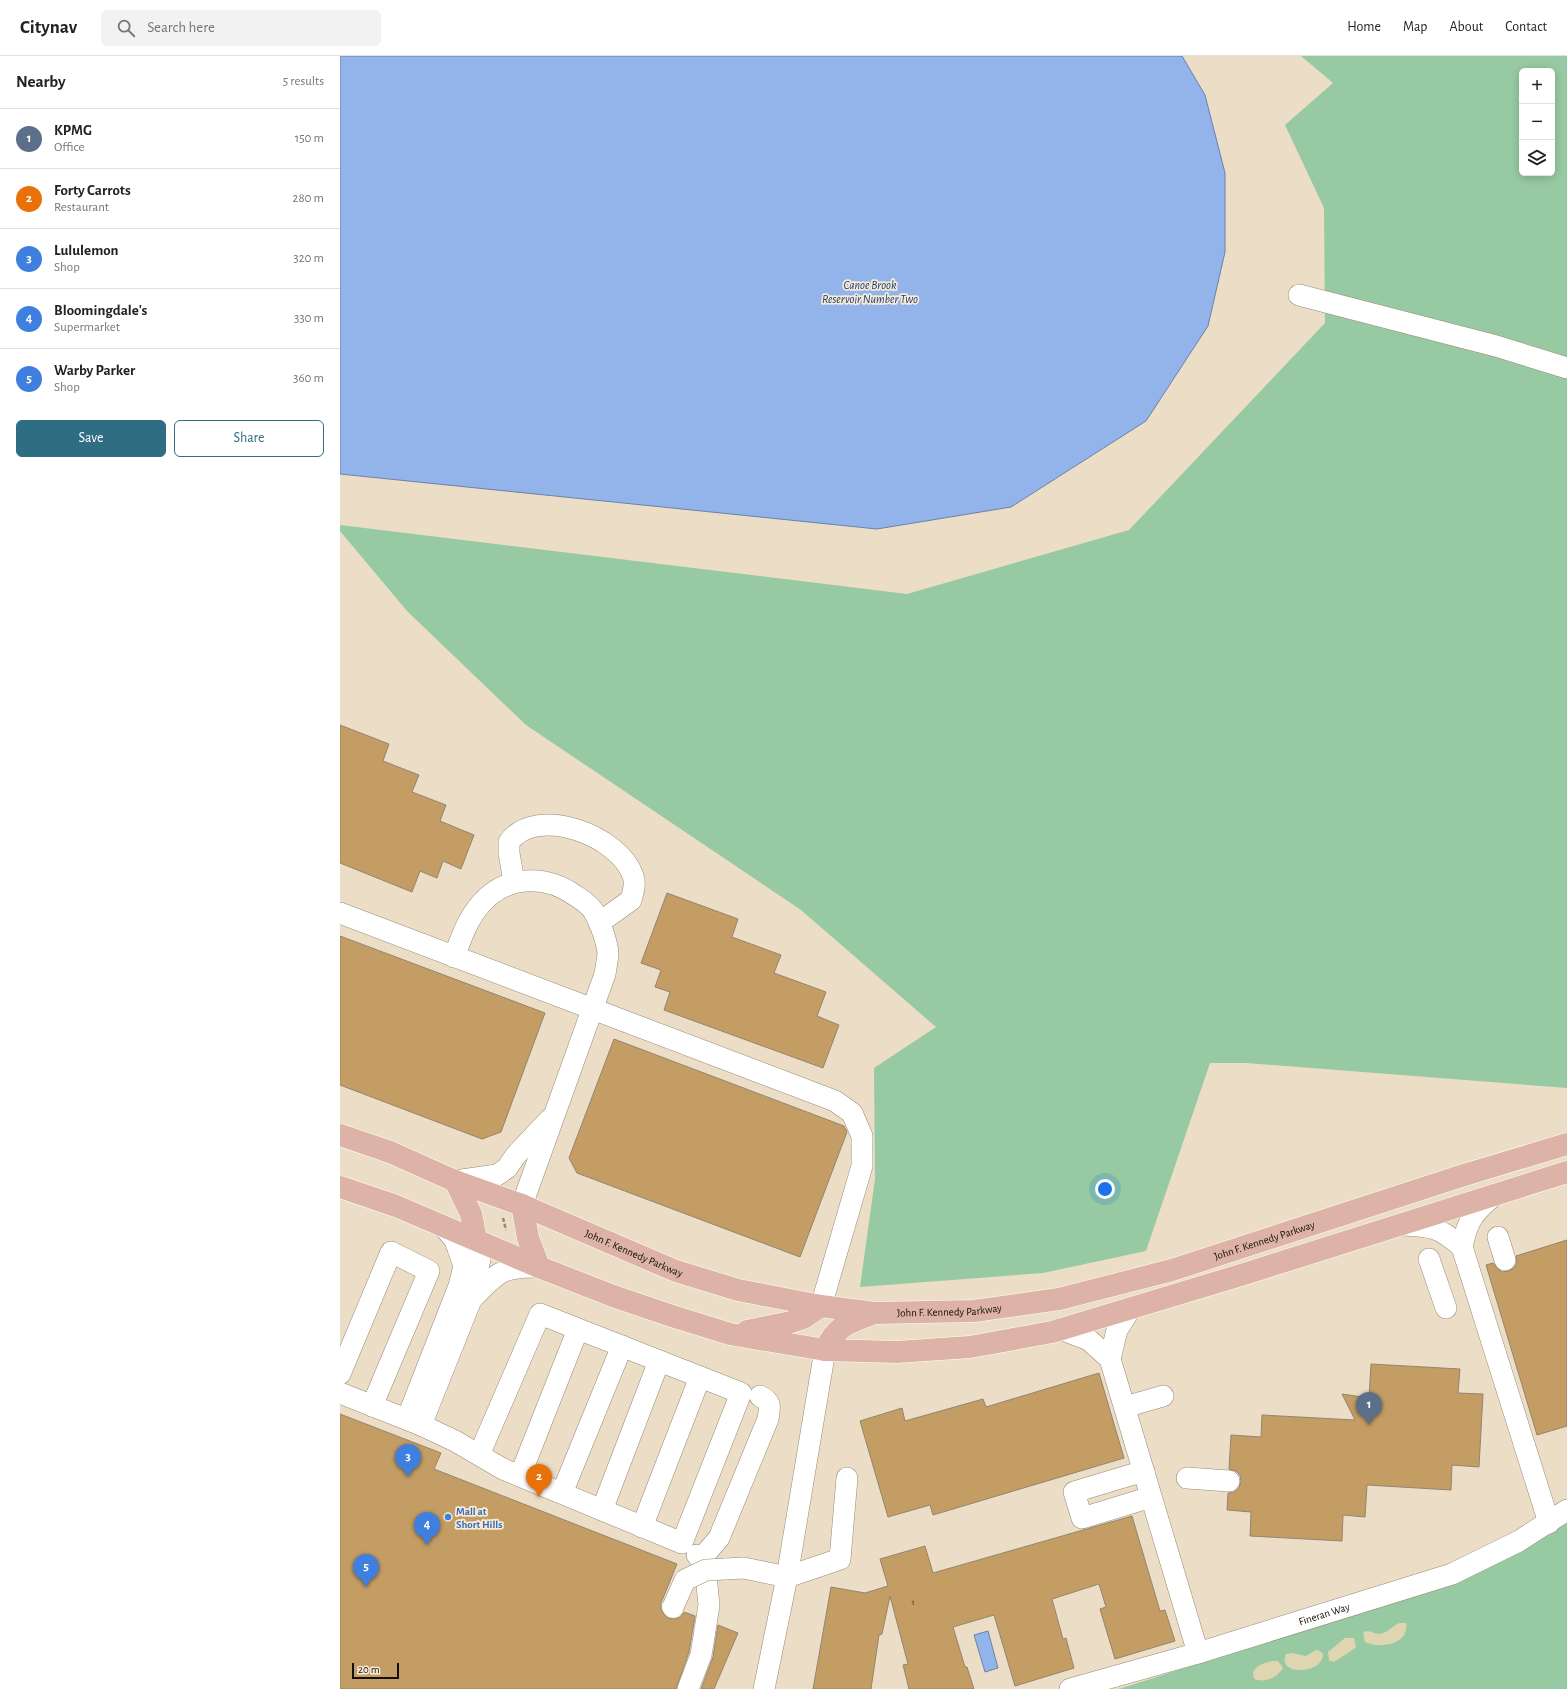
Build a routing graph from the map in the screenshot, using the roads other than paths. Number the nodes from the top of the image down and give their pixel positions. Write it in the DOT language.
graph roads {
  1 [pos="1299,295"];
  2 [pos="1567,368"];
  3 [pos="514,882"];
  4 [pos="340,913"];
  5 [pos="599,923"];
  6 [pos="454,956"];
  7 [pos="592,1009"];
  8 [pos="556,1112"];
  9 [pos="340,1135"];
  10 [pos="1567,1144"];
  11 [pos="1567,1172"];
  12 [pos="455,1181"];
  13 [pos="340,1187"];
  14 [pos="1493,1196"];
  15 [pos="522,1205"];
  16 [pos="1402,1225"];
  17 [pos="443,1226"];
  18 [pos="1498,1237"];
  19 [pos="476,1239"];
  20 [pos="1462,1248"];
  21 [pos="1429,1259"];
  22 [pos="1505,1260"];
  23 [pos="540,1267"];
  24 [pos="471,1300"];
  25 [pos="821,1306"];
  26 [pos="1131,1308"];
  27 [pos="1446,1308"];
  28 [pos="876,1313"];
  29 [pos="578,1329"];
  30 [pos="1060,1330"];
  31 [pos="730,1334"];
  32 [pos="622,1346"];
  33 [pos="825,1350"];
  34 [pos="1110,1359"];
  35 [pos="659,1361"];
  36 [pos="340,1374"];
  37 [pos="700,1377"];
  38 [pos="340,1393"];
  39 [pos="760,1396"];
  40 [pos="1163,1396"];
  41 [pos="372,1406"];
  42 [pos="1125,1407"];
  43 [pos="414,1422"];
  44 [pos="479,1455"];
  45 [pos="1144,1471"];
  46 [pos="520,1476"];
  47 [pos="847,1478"];
  48 [pos="1187,1478"];
  49 [pos="1229,1481"];
  50 [pos="562,1493"];
  51 [pos="1151,1497"];
  52 [pos="602,1510"];
  53 [pos="1567,1510"];
  54 [pos="1549,1523"];
  55 [pos="642,1526"];
  56 [pos="682,1543"];
  57 [pos="701,1559"];
  58 [pos="787,1577"];
  59 [pos="672,1607"];
  60 [pos="1198,1653"];
  61 [pos="688,1689"];
  62 [pos="764,1689"];
  63 [pos="1070,1689"];
  1 -- 2 [label="street"];
  3 -- 5 [label="street"];
  3 -- 5 [label="street"];
  3 -- 6 [label="street"];
  4 -- 6 [label="street"];
  5 -- 7 [label="street"];
  6 -- 7 [label="street"];
  7 -- 8 [label="street"];
  7 -- 25 [label="street"];
  8 -- 12 [label="street"];
  8 -- 15 [label="street"];
  9 -- 12 [label="main road, John F. Kennedy Parkway"];
  10 -- 28 [label="main road, John F. Kennedy Parkway"];
  11 -- 14 [label="main road"];
  12 -- 15 [label="main road, John F. Kennedy Parkway"];
  12 -- 19 [label="main road"];
  13 -- 17 [label="main road"];
  14 -- 16 [label="main road"];
  14 -- 20 [label="street"];
  15 -- 23 [label="main road"];
  15 -- 25 [label="main road, John F. Kennedy Parkway"];
  16 -- 20 [label="street"];
  16 -- 26 [label="main road"];
  17 -- 19 [label="main road"];
  17 -- 43 [label="street"];
  18 -- 22 [label="street"];
  19 -- 23 [label="main road"];
  19 -- 24 [label="street"];
  20 -- 54 [label="street"];
  21 -- 27 [label="street"];
  23 -- 24 [label="street"];
  23 -- 31 [label="main road"];
  24 -- 43 [label="street"];
  25 -- 28 [label="main road, John F. Kennedy Parkway"];
  25 -- 31 [label="main road"];
  26 -- 30 [label="main road"];
  26 -- 34 [label="street"];
  28 -- 33 [label="main road"];
  29 -- 32 [label="street"];
  29 -- 44 [label="street"];
  29 -- 46 [label="street"];
  30 -- 33 [label="main road"];
  30 -- 34 [label="street"];
  31 -- 33 [label="main road"];
  32 -- 35 [label="street"];
  32 -- 50 [label="street"];
  33 -- 58 [label="street"];
  34 -- 42 [label="street"];
  35 -- 37 [label="street"];
  35 -- 52 [label="street"];
  36 -- 41 [label="street"];
  37 -- 55 [label="street"];
  37 -- 56 [label="street"];
  38 -- 41 [label="street"];
  39 -- 57 [label="street"];
  40 -- 42 [label="street"];
  41 -- 43 [label="street"];
  42 -- 45 [label="street"];
  43 -- 44 [label="street"];
  44 -- 46 [label="street"];
  45 -- 51 [label="street"];
  45 -- 51 [label="street"];
  46 -- 50 [label="street"];
  47 -- 58 [label="street"];
  48 -- 49 [label="street"];
  50 -- 52 [label="street"];
  51 -- 60 [label="street"];
  52 -- 55 [label="street"];
  53 -- 54 [label="street, Fineran Way"];
  54 -- 60 [label="street, Fineran Way"];
  55 -- 56 [label="street"];
  56 -- 57 [label="street"];
  57 -- 61 [label="street"];
  58 -- 59 [label="street, bridge"];
  58 -- 62 [label="street"];
  60 -- 63 [label="street, Fineran Way"];
}
